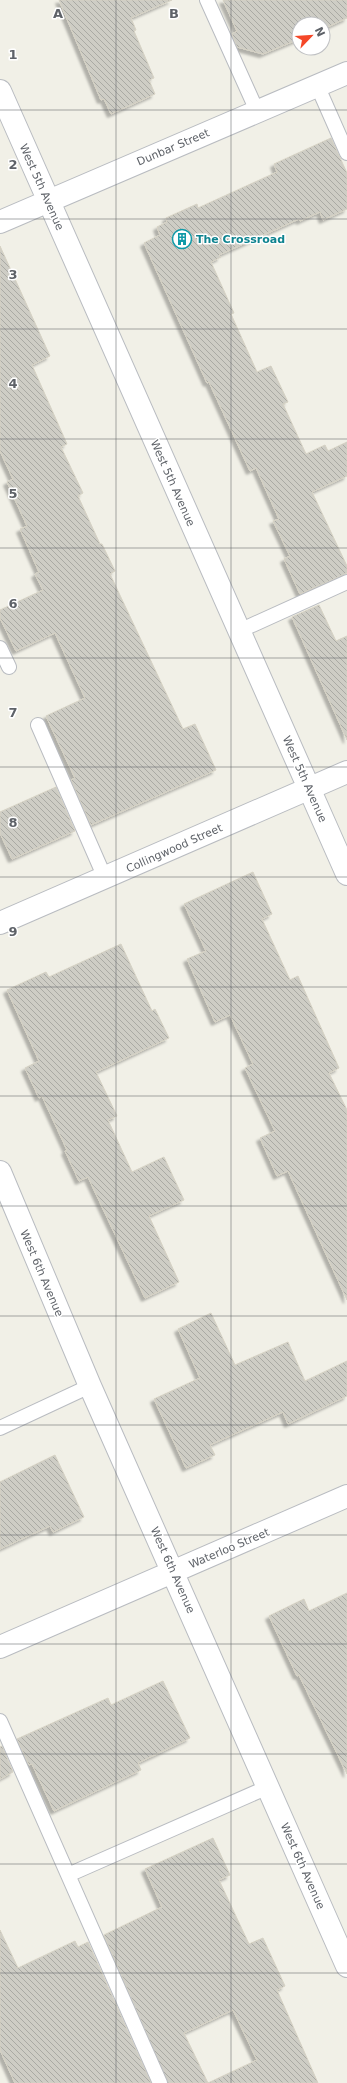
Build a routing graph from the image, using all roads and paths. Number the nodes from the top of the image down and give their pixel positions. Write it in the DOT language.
graph roads {
  1 [pos="207,0"];
  2 [pos="347,72"];
  3 [pos="317,85"];
  4 [pos="0,91"];
  5 [pos="257,111"];
  6 [pos="347,153"];
  7 [pos="48,201"];
  8 [pos="0,222"];
  9 [pos="347,582"];
  10 [pos="239,631"];
  11 [pos="0,648"];
  12 [pos="9,667"];
  13 [pos="38,725"];
  14 [pos="347,772"];
  15 [pos="310,788"];
  16 [pos="347,874"];
  17 [pos="104,878"];
  18 [pos="0,923"];
  19 [pos="0,1172"];
  20 [pos="90,1386"];
  21 [pos="0,1428"];
  22 [pos="347,1496"];
  23 [pos="174,1572"];
  24 [pos="0,1647"];
  25 [pos="0,1721"];
  26 [pos="268,1787"];
  27 [pos="68,1875"];
  28 [pos="347,1966"];
  29 [pos="160,2083"];
  1 -- 5 [label="lane"];
  2 -- 3 [label="street, Dunbar Street"];
  3 -- 5 [label="street, Dunbar Street"];
  3 -- 6 [label="lane"];
  4 -- 7 [label="street, West 5th Avenue"];
  5 -- 7 [label="street, Dunbar Street"];
  7 -- 8 [label="street, Dunbar Street"];
  7 -- 10 [label="street, West 5th Avenue"];
  9 -- 10 [label="lane"];
  10 -- 15 [label="street, West 5th Avenue"];
  11 -- 12 [label="lane"];
  13 -- 17 [label="lane"];
  14 -- 15 [label="street, Collingwood Street"];
  15 -- 16 [label="street, West 5th Avenue"];
  15 -- 17 [label="street, Collingwood Street"];
  17 -- 18 [label="street, Collingwood Street"];
  19 -- 20 [label="street, West 6th Avenue"];
  20 -- 21 [label="lane"];
  20 -- 23 [label="street, West 6th Avenue"];
  22 -- 23 [label="street, Waterloo Street"];
  23 -- 24 [label="street, Waterloo Street"];
  23 -- 26 [label="street, West 6th Avenue"];
  25 -- 27 [label="lane"];
  26 -- 27 [label="lane"];
  26 -- 28 [label="street, West 6th Avenue"];
  27 -- 29 [label="lane"];
}
